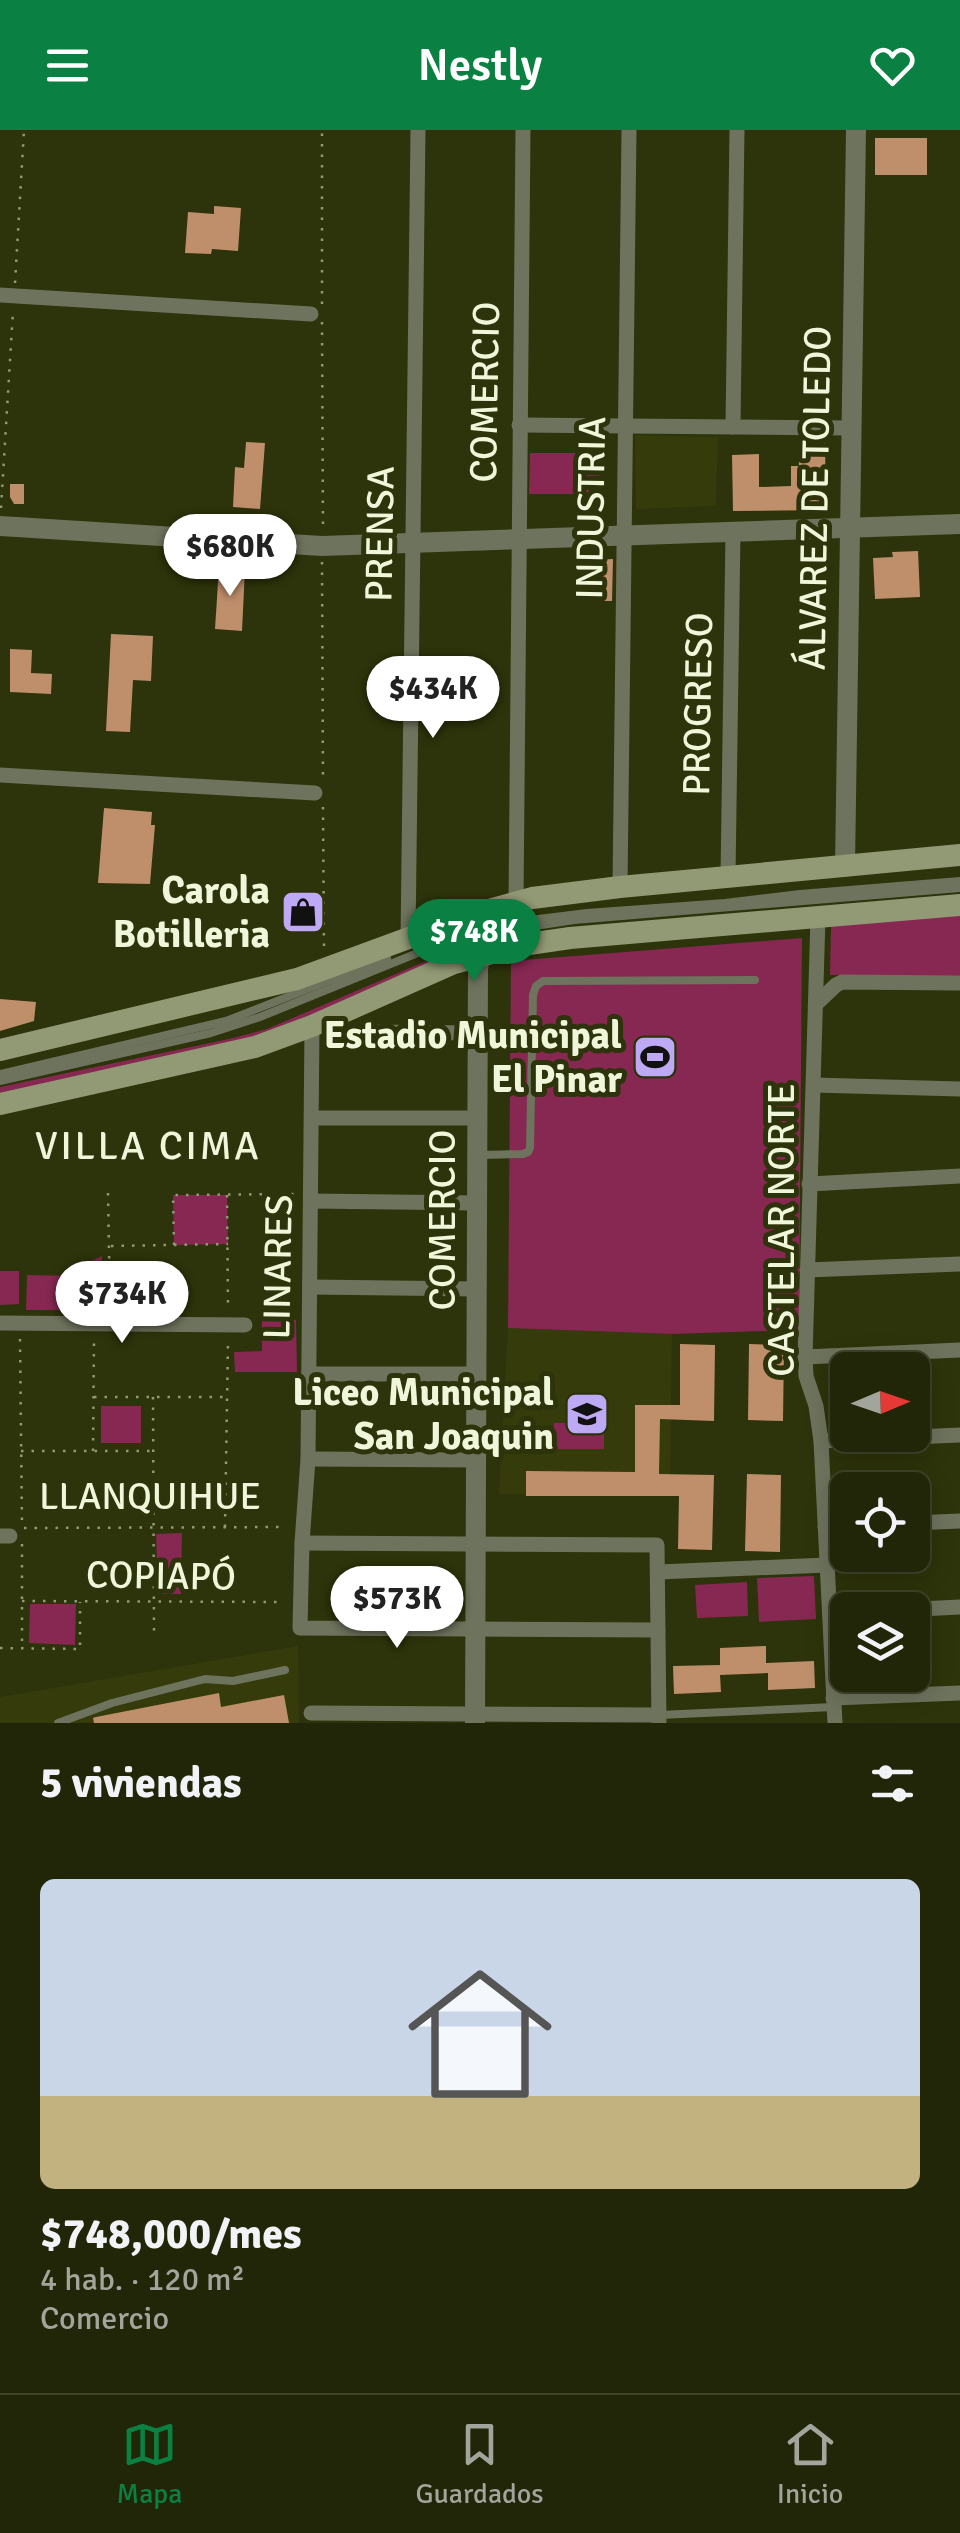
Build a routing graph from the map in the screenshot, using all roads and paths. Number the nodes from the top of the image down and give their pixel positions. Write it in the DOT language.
graph roads {
  1 [pos="24,130"];
  2 [pos="322,130"];
  3 [pos="418,130"];
  4 [pos="523,130"];
  5 [pos="629,130"];
  6 [pos="737,130"];
  7 [pos="856,130"];
  8 [pos="7,296"];
  9 [pos="310,314"];
  10 [pos="520,425"];
  11 [pos="625,426"];
  12 [pos="733,427"];
  13 [pos="852,428"];
  14 [pos="0,518"];
  15 [pos="960,524"];
  16 [pos="0,526"];
  17 [pos="850,528"];
  18 [pos="732,532"];
  19 [pos="623,536"];
  20 [pos="518,540"];
  21 [pos="413,544"];
  22 [pos="322,546"];
  23 [pos="0,775"];
  24 [pos="315,794"];
  25 [pos="960,856"];
  26 [pos="845,867"];
  27 [pos="728,878"];
  28 [pos="960,884"];
  29 [pos="620,887"];
  30 [pos="516,902"];
  31 [pos="960,905"];
  32 [pos="818,917"];
  33 [pos="493,929"];
  34 [pos="408,939"];
  35 [pos="479,956"];
  36 [pos="324,970"];
  37 [pos="755,980"];
  38 [pos="960,983"];
  39 [pos="816,1004"];
  40 [pos="312,1026"];
  41 [pos="368,1032"];
  42 [pos="478,1033"];
  43 [pos="0,1050"];
  44 [pos="0,1078"];
  45 [pos="814,1085"];
  46 [pos="960,1090"];
  47 [pos="0,1104"];
  48 [pos="312,1118"];
  49 [pos="478,1118"];
  50 [pos="477,1156"];
  51 [pos="960,1176"];
  52 [pos="809,1184"];
  53 [pos="108,1192"];
  54 [pos="228,1194"];
  55 [pos="311,1202"];
  56 [pos="477,1203"];
  57 [pos="228,1244"];
  58 [pos="174,1245"];
  59 [pos="110,1246"];
  60 [pos="960,1264"];
  61 [pos="807,1270"];
  62 [pos="310,1287"];
  63 [pos="476,1289"];
  64 [pos="0,1322"];
  65 [pos="20,1323"];
  66 [pos="102,1324"];
  67 [pos="228,1324"];
  68 [pos="245,1324"];
  69 [pos="960,1350"];
  70 [pos="804,1356"];
  71 [pos="309,1374"];
  72 [pos="476,1374"];
  73 [pos="94,1397"];
  74 [pos="153,1397"];
  75 [pos="226,1397"];
  76 [pos="960,1435"];
  77 [pos="821,1441"];
  78 [pos="21,1451"];
  79 [pos="94,1451"];
  80 [pos="153,1451"];
  81 [pos="308,1459"];
  82 [pos="476,1460"];
  83 [pos="960,1521"];
  84 [pos="930,1522"];
  85 [pos="225,1527"];
  86 [pos="825,1527"];
  87 [pos="830,1527"];
  88 [pos="153,1528"];
  89 [pos="302,1535"];
  90 [pos="13,1537"];
  91 [pos="476,1544"];
  92 [pos="827,1565"];
  93 [pos="658,1572"];
  94 [pos="80,1600"];
  95 [pos="22,1601"];
  96 [pos="154,1602"];
  97 [pos="301,1602"];
  98 [pos="960,1607"];
  99 [pos="930,1608"];
  100 [pos="829,1614"];
  101 [pos="475,1629"];
  102 [pos="658,1630"];
  103 [pos="154,1632"];
  104 [pos="0,1648"];
  105 [pos="22,1648"];
  106 [pos="285,1670"];
  107 [pos="960,1692"];
  108 [pos="834,1710"];
  109 [pos="312,1714"];
  110 [pos="475,1719"];
  111 [pos="659,1719"];
  112 [pos="58,1723"];
  1 -- 8 [label="path"];
  2 -- 22 [label="path"];
  3 -- 21 [label="street, PRENSA"];
  4 -- 10 [label="street, COMERCIO"];
  5 -- 11 [label="street, INDUSTRIA"];
  6 -- 12 [label="street"];
  7 -- 13 [label="street, ÁLVAREZ DE TOLEDO"];
  8 -- 9 [label="street"];
  8 -- 14 [label="path"];
  10 -- 11 [label="street"];
  10 -- 20 [label="street, COMERCIO"];
  11 -- 12 [label="street"];
  11 -- 19 [label="street, INDUSTRIA"];
  12 -- 13 [label="street"];
  13 -- 17 [label="street, ÁLVAREZ DE TOLEDO"];
  15 -- 17 [label="street"];
  16 -- 22 [label="street"];
  17 -- 18 [label="street"];
  17 -- 26 [label="street, ÁLVAREZ DE TOLEDO"];
  18 -- 19 [label="street"];
  18 -- 27 [label="street, PROGRESO"];
  19 -- 20 [label="street"];
  19 -- 29 [label="street, INDUSTRIA"];
  20 -- 21 [label="street"];
  20 -- 30 [label="street, COMERCIO"];
  21 -- 22 [label="street"];
  21 -- 34 [label="street, PRENSA"];
  22 -- 36 [label="path"];
  23 -- 24 [label="street"];
  25 -- 26 [label="main road"];
  26 -- 27 [label="main road"];
  27 -- 29 [label="main road"];
  28 -- 33 [label="lane"];
  29 -- 30 [label="main road"];
  30 -- 33 [label="street, COMERCIO"];
  30 -- 34 [label="main road"];
  31 -- 32 [label="main road"];
  32 -- 35 [label="main road"];
  32 -- 39 [label="street, CASTELAR NORTE"];
  33 -- 35 [label="street, COMERCIO"];
  33 -- 44 [label="lane"];
  34 -- 36 [label="main road"];
  35 -- 40 [label="main road"];
  35 -- 42 [label="street, COMERCIO"];
  36 -- 43 [label="main road"];
  37 -- 50 [label="lane"];
  38 -- 39 [label="street"];
  39 -- 45 [label="street, CASTELAR NORTE"];
  40 -- 47 [label="main road"];
  40 -- 48 [label="street, LINARES"];
  41 -- 42 [label="street"];
  42 -- 49 [label="street, COMERCIO"];
  45 -- 46 [label="street"];
  45 -- 52 [label="street, CASTELAR NORTE"];
  48 -- 49 [label="street"];
  48 -- 55 [label="street, LINARES"];
  49 -- 50 [label="street, COMERCIO"];
  50 -- 56 [label="street, COMERCIO"];
  51 -- 52 [label="street"];
  52 -- 61 [label="street, CASTELAR NORTE"];
  53 -- 59 [label="path"];
  54 -- 55 [label="path"];
  54 -- 57 [label="path"];
  54 -- 58 [label="path"];
  55 -- 56 [label="street"];
  55 -- 62 [label="street, LINARES"];
  56 -- 63 [label="street, COMERCIO"];
  57 -- 58 [label="path"];
  57 -- 67 [label="path"];
  58 -- 59 [label="path"];
  59 -- 66 [label="path"];
  60 -- 61 [label="street"];
  61 -- 70 [label="street, CASTELAR NORTE"];
  62 -- 63 [label="street"];
  62 -- 71 [label="street, LINARES"];
  63 -- 72 [label="street, COMERCIO"];
  64 -- 65 [label="street"];
  65 -- 66 [label="street"];
  65 -- 78 [label="path"];
  66 -- 67 [label="street"];
  66 -- 73 [label="path"];
  67 -- 68 [label="street"];
  67 -- 75 [label="path"];
  69 -- 70 [label="street"];
  70 -- 77 [label="street, CASTELAR NORTE"];
  71 -- 72 [label="street"];
  71 -- 81 [label="street, LINARES"];
  72 -- 82 [label="street, COMERCIO"];
  73 -- 74 [label="path"];
  73 -- 79 [label="path"];
  74 -- 75 [label="path"];
  74 -- 80 [label="path"];
  75 -- 85 [label="path"];
  76 -- 77 [label="street"];
  77 -- 86 [label="street, CASTELAR NORTE"];
  78 -- 79 [label="path"];
  78 -- 90 [label="path"];
  79 -- 80 [label="path"];
  80 -- 88 [label="path"];
  81 -- 82 [label="street"];
  81 -- 89 [label="street, LINARES"];
  82 -- 91 [label="street, COMERCIO"];
  83 -- 84 [label="street"];
  85 -- 88 [label="path, LLANQUIHUE"];
  85 -- 89 [label="path, LLANQUIHUE"];
  86 -- 87 [label="street"];
  86 -- 92 [label="street, CASTELAR NORTE"];
  88 -- 90 [label="path, LLANQUIHUE"];
  88 -- 96 [label="path"];
  89 -- 91 [label="street"];
  89 -- 97 [label="street, LINARES"];
  90 -- 95 [label="path"];
  91 -- 93 [label="street"];
  91 -- 101 [label="street, COMERCIO"];
  92 -- 93 [label="street"];
  92 -- 100 [label="street, CASTELAR NORTE"];
  93 -- 102 [label="street"];
  94 -- 95 [label="path, COPIAPÓ"];
  94 -- 96 [label="path, COPIAPÓ"];
  94 -- 105 [label="path"];
  95 -- 105 [label="path"];
  96 -- 97 [label="path, COPIAPÓ"];
  96 -- 103 [label="path"];
  97 -- 101 [label="street, LINARES"];
  98 -- 99 [label="street"];
  100 -- 108 [label="street, CASTELAR NORTE"];
  101 -- 102 [label="street"];
  101 -- 110 [label="street, COMERCIO"];
  102 -- 111 [label="street"];
  104 -- 105 [label="path"];
  106 -- 112 [label="lane"];
  107 -- 108 [label="street"];
  108 -- 111 [label="lane"];
  109 -- 110 [label="street"];
  110 -- 111 [label="street"];
}
